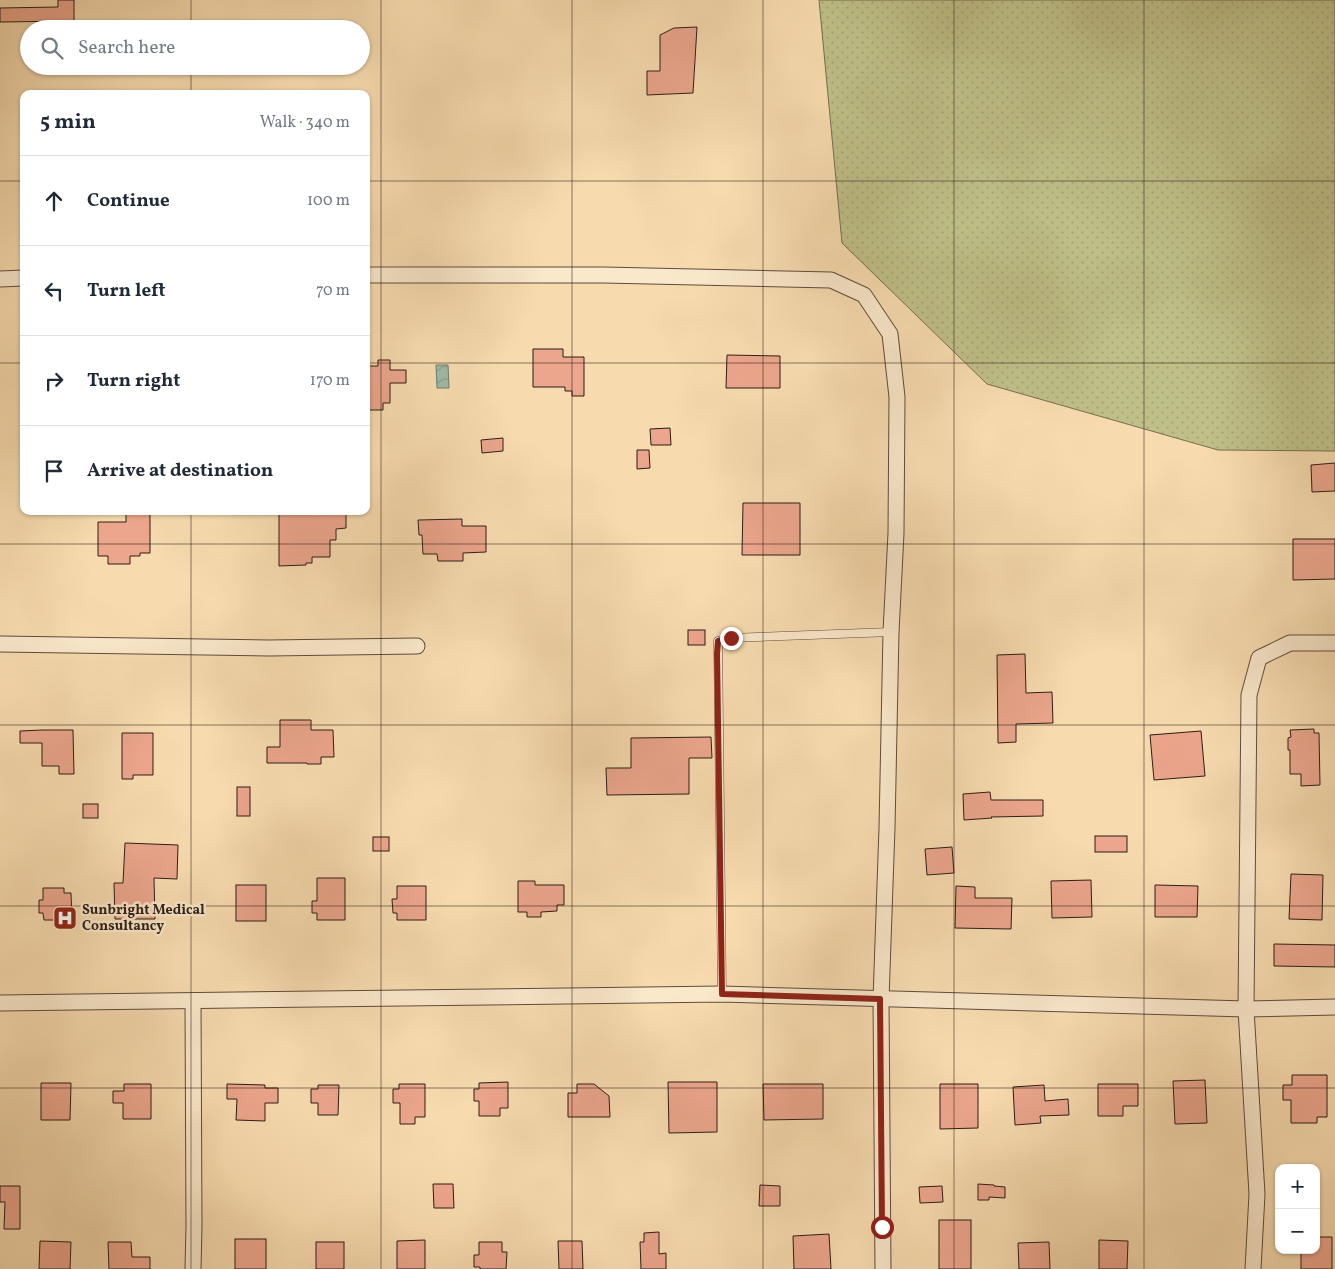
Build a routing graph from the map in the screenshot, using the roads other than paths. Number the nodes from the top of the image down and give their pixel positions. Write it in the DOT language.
graph roads {
  1 [pos="370,275"];
  2 [pos="20,278"];
  3 [pos="0,279"];
  4 [pos="891,632"];
  5 [pos="1335,643"];
  6 [pos="0,644"];
  7 [pos="417,646"];
  8 [pos="722,994"];
  9 [pos="880,999"];
  10 [pos="193,1001"];
  11 [pos="0,1003"];
  12 [pos="1335,1007"];
  13 [pos="1246,1009"];
  14 [pos="193,1269"];
  15 [pos="883,1269"];
  16 [pos="1254,1269"];
  1 -- 4 [label="street"];
  2 -- 3 [label="street"];
  4 -- 8 [label="lane"];
  4 -- 9 [label="street"];
  5 -- 13 [label="street"];
  6 -- 7 [label="street"];
  8 -- 9 [label="street"];
  8 -- 10 [label="street"];
  9 -- 13 [label="street"];
  9 -- 15 [label="street"];
  10 -- 11 [label="street"];
  10 -- 14 [label="street"];
  12 -- 13 [label="street"];
  13 -- 16 [label="street"];
}
